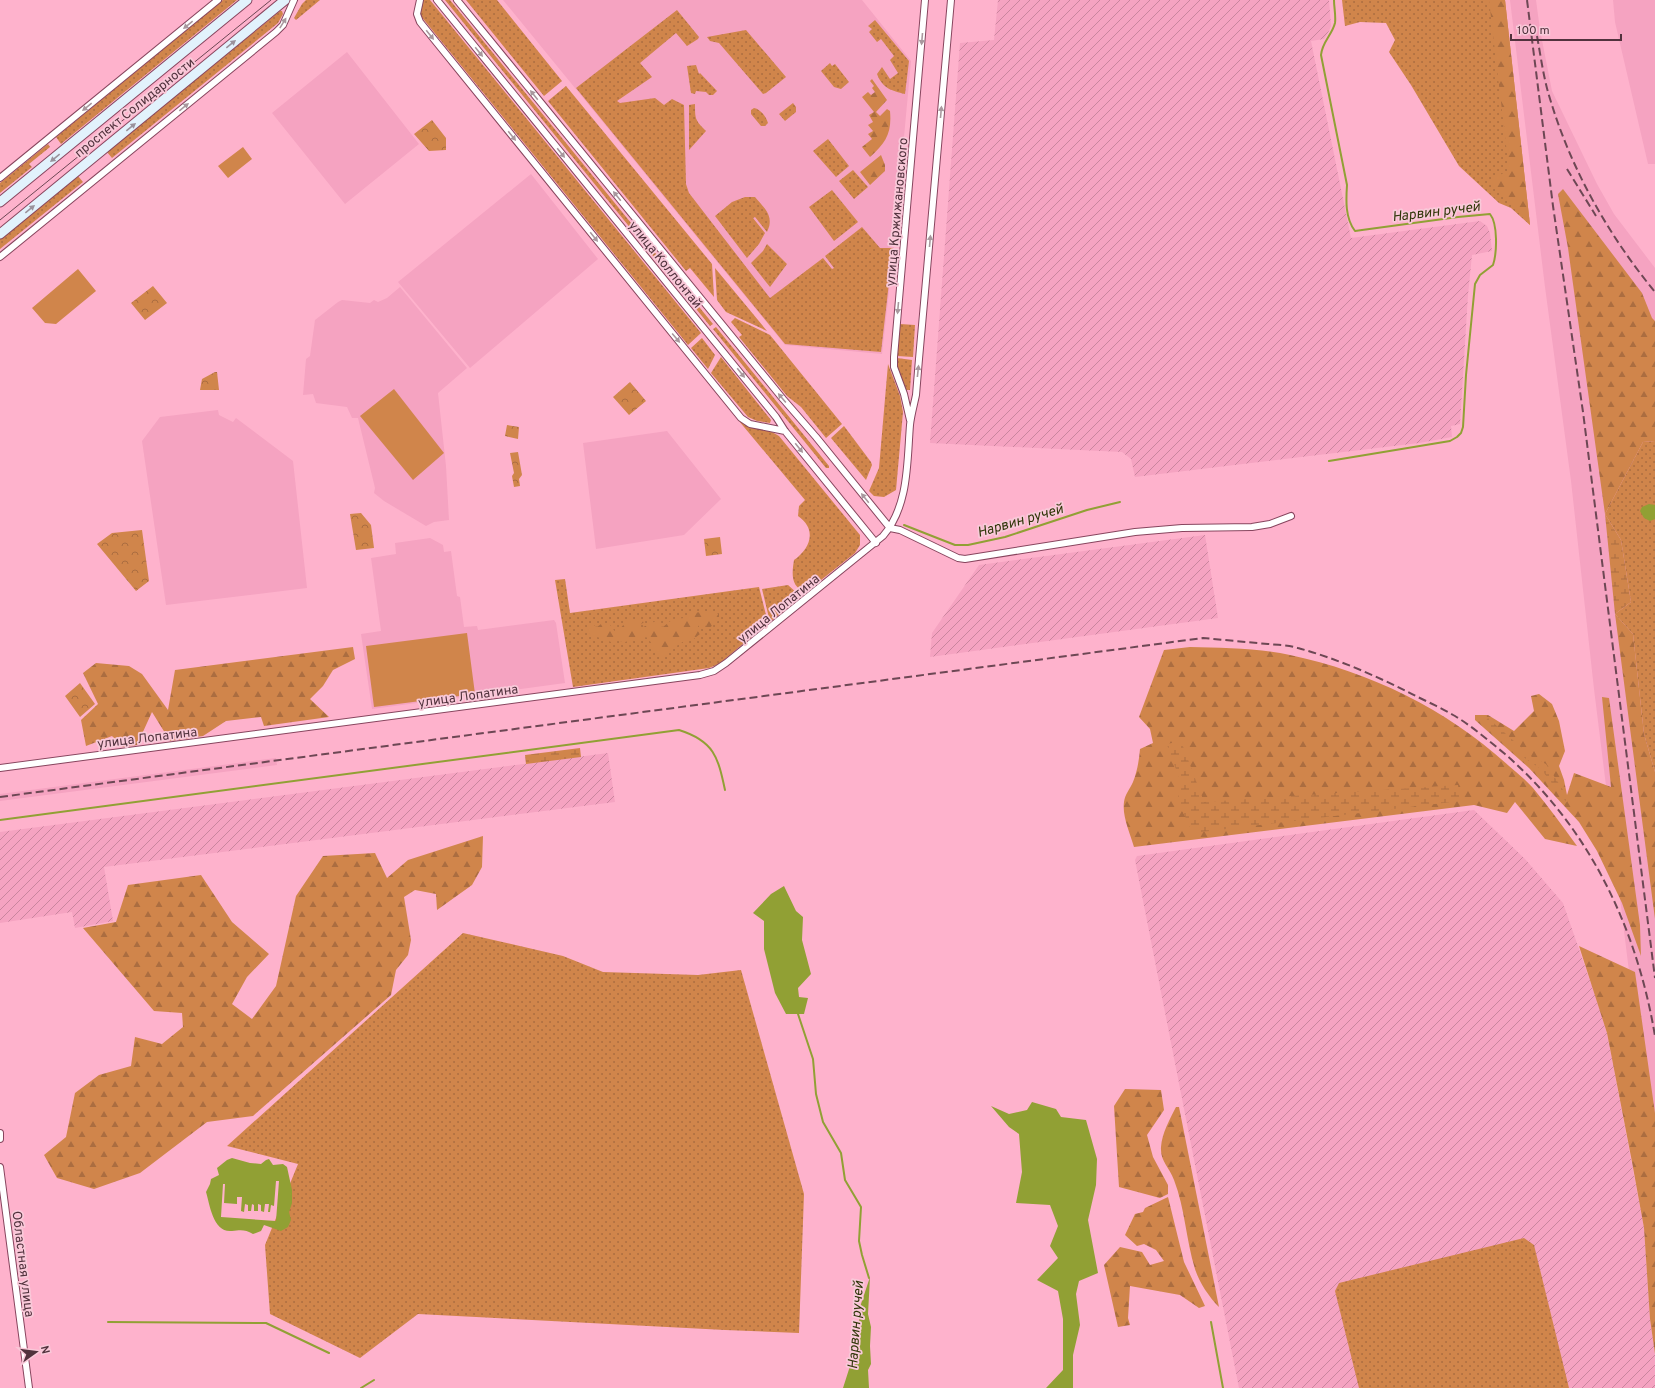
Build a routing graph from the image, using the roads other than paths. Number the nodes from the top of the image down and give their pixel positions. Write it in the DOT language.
graph roads {
  1 [pos="218,0"];
  2 [pos="247,0"];
  3 [pos="285,0"];
  4 [pos="294,0"];
  5 [pos="420,0"];
  6 [pos="437,0"];
  7 [pos="458,0"];
  8 [pos="925,0"];
  9 [pos="951,0"];
  10 [pos="0,178"];
  11 [pos="0,202"];
  12 [pos="0,234"];
  13 [pos="0,257"];
  14 [pos="904,394"];
  15 [pos="916,395"];
  16 [pos="910,423"];
  17 [pos="786,431"];
  18 [pos="1291,516"];
  19 [pos="890,528"];
  20 [pos="876,543"];
  21 [pos="0,768"];
  22 [pos="0,1133"];
  23 [pos="0,1139"];
  24 [pos="0,1167"];
  25 [pos="29,1388"];
  1 -- 10 [label="street, one-way"];
  2 -- 11 [label="main road, проспект Солидарности, one-way"];
  12 -- 3 [label="main road, проспект Солидарности, one-way"];
  13 -- 4 [label="street, one-way"];
  5 -- 17 [label="street, one-way"];
  6 -- 17 [label="street, улица Коллонтай, one-way"];
  19 -- 7 [label="street, улица Коллонтай, one-way"];
  8 -- 14 [label="street, улица Кржижановского, one-way"];
  15 -- 9 [label="street, улица Кржижановского, one-way"];
  14 -- 15 [label="street"];
  14 -- 16 [label="street, улица Кржижановского"];
  15 -- 16 [label="street, улица Кржижановского"];
  16 -- 19 [label="street, улица Кржижановского"];
  17 -- 20 [label="street, улица Коллонтай, one-way"];
  18 -- 19 [label="street"];
  19 -- 20 [label="street, улица Лопатина"];
  20 -- 21 [label="street, улица Лопатина"];
  22 -- 23 [label="street"];
  24 -- 25 [label="street, Областная улица"];
}
